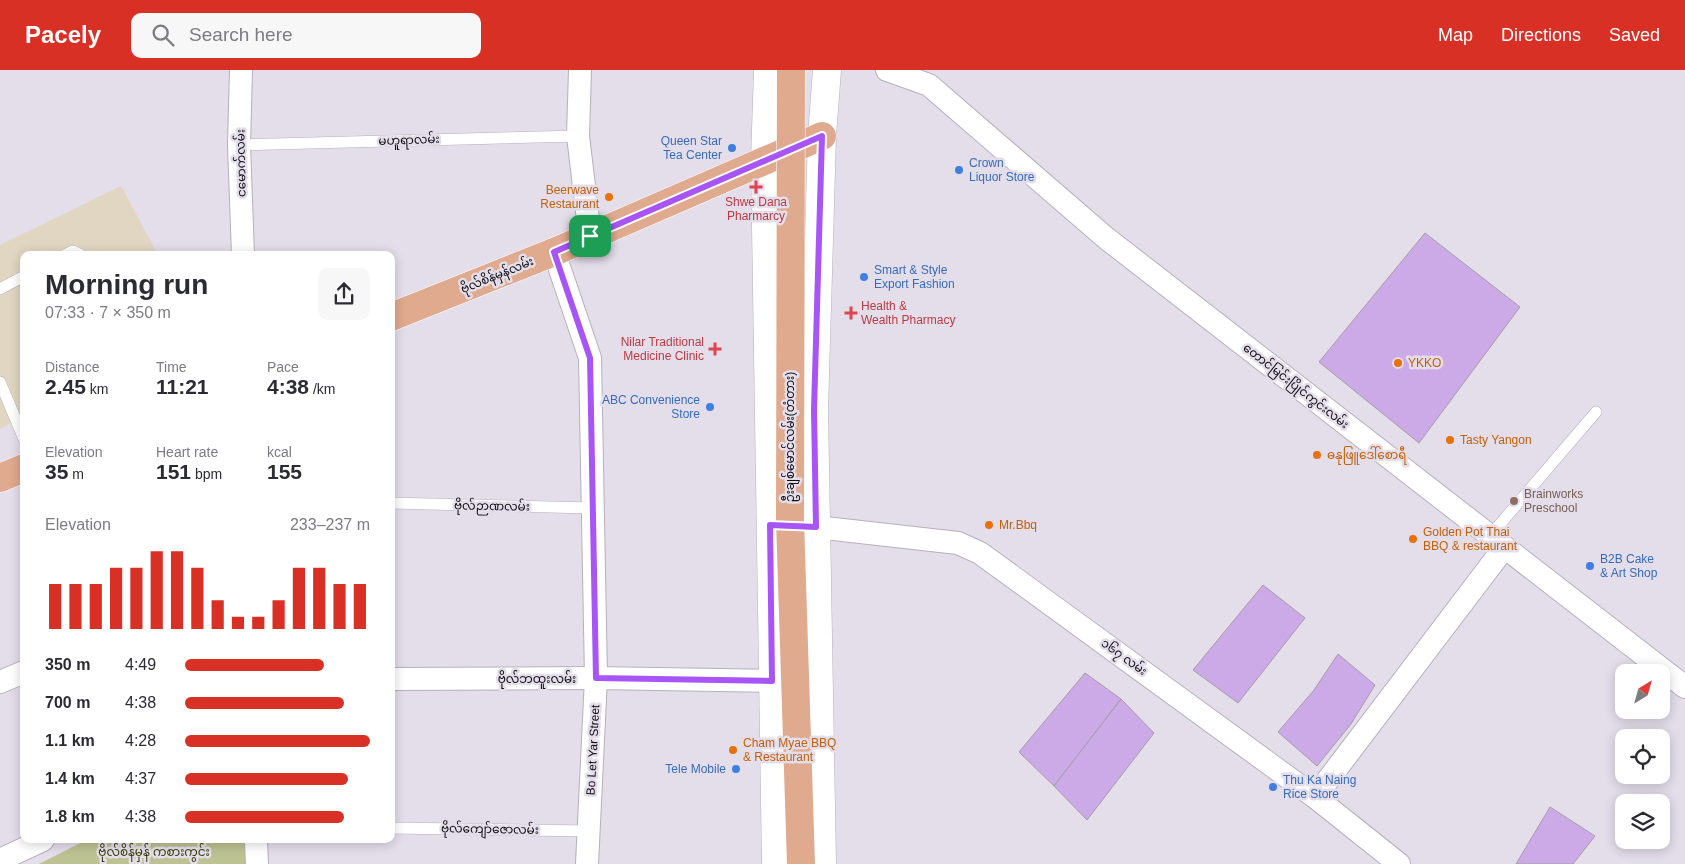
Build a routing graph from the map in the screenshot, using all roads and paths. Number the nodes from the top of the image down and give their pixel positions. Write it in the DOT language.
graph roads {
  1 [pos="241,70"];
  2 [pos="580,70"];
  3 [pos="768,70"];
  4 [pos="791,70"];
  5 [pos="827,70"];
  6 [pos="887,70"];
  7 [pos="918,74"];
  8 [pos="578,136"];
  9 [pos="822,136"];
  10 [pos="239,145"];
  11 [pos="765,161"];
  12 [pos="590,236"];
  13 [pos="244,251"];
  14 [pos="554,252"];
  15 [pos="20,278"];
  16 [pos="0,289"];
  17 [pos="395,315"];
  18 [pos="0,382"];
  19 [pos="769,408"];
  20 [pos="814,410"];
  21 [pos="1596,412"];
  22 [pos="20,430"];
  23 [pos="20,470"];
  24 [pos="0,478"];
  25 [pos="395,503"];
  26 [pos="592,508"];
  27 [pos="770,525"];
  28 [pos="807,526"];
  29 [pos="1497,542"];
  30 [pos="20,674"];
  31 [pos="596,678"];
  32 [pos="395,679"];
  33 [pos="772,681"];
  34 [pos="0,682"];
  35 [pos="1685,688"];
  36 [pos="1315,797"];
  37 [pos="820,824"];
  38 [pos="775,825"];
  39 [pos="395,828"];
  40 [pos="589,831"];
  41 [pos="37,843"];
  42 [pos="256,843"];
  43 [pos="0,860"];
  44 [pos="257,864"];
  45 [pos="588,864"];
  46 [pos="776,864"];
  47 [pos="801,864"];
  48 [pos="822,864"];
  49 [pos="1399,864"];
  1 -- 10 [label="street, ငမောက်လမ်း"];
  2 -- 8 [label="street"];
  3 -- 11 [label="main road"];
  4 -- 47 [label="main road, ဦးချစ်မောင်လမ်း(တံတား), bridge"];
  5 -- 9 [label="main road"];
  6 -- 7 [label="street, တောင်မြင်းပြိုင်ကွင်းလမ်း"];
  7 -- 29 [label="street, တောင်မြင်းပြိုင်ကွင်းလမ်း"];
  8 -- 10 [label="lane, မဟူရာလမ်း"];
  8 -- 12 [label="street"];
  9 -- 11 [label="main road, ဗိုလ်စိန်မှန်လမ်း"];
  9 -- 20 [label="main road"];
  10 -- 13 [label="street, ငမောက်လမ်း"];
  11 -- 12 [label="main road, ဗိုလ်စိန်မှန်လမ်း"];
  11 -- 19 [label="main road"];
  12 -- 14 [label="main road, ဗိုလ်စိန်မှန်လမ်း"];
  14 -- 17 [label="main road, ဗိုလ်စိန်မှန်လမ်း"];
  14 -- 26 [label="street, Bo Let Yar Street"];
  15 -- 16 [label="lane"];
  18 -- 22 [label="lane"];
  19 -- 20 [label="main road"];
  19 -- 27 [label="main road"];
  20 -- 28 [label="main road"];
  21 -- 29 [label="lane"];
  23 -- 24 [label="main road"];
  25 -- 26 [label="lane, ဗိုလ်ဉာဏလမ်း"];
  26 -- 31 [label="street, Bo Let Yar Street"];
  27 -- 28 [label="lane"];
  27 -- 33 [label="main road"];
  28 -- 36 [label="street, ၁၆၇ လမ်း"];
  28 -- 37 [label="main road"];
  29 -- 35 [label="street, တောင်မြင်းပြိုင်ကွင်းလမ်း"];
  29 -- 36 [label="street"];
  30 -- 34 [label="street"];
  31 -- 32 [label="street, ဗိုလ်ဘထူးလမ်း"];
  31 -- 33 [label="street, ဗိုလ်ဘထူးလမ်း"];
  31 -- 40 [label="street, Bo Let Yar Street"];
  33 -- 38 [label="main road"];
  36 -- 49 [label="street, ၁၆၇ လမ်း"];
  37 -- 38 [label="main road"];
  37 -- 48 [label="main road"];
  38 -- 46 [label="main road"];
  39 -- 40 [label="lane, ဗိုလ်ကျော်ဇောလမ်း"];
  40 -- 45 [label="street, Bo Let Yar Street"];
  41 -- 43 [label="street"];
  42 -- 44 [label="street"];
}
